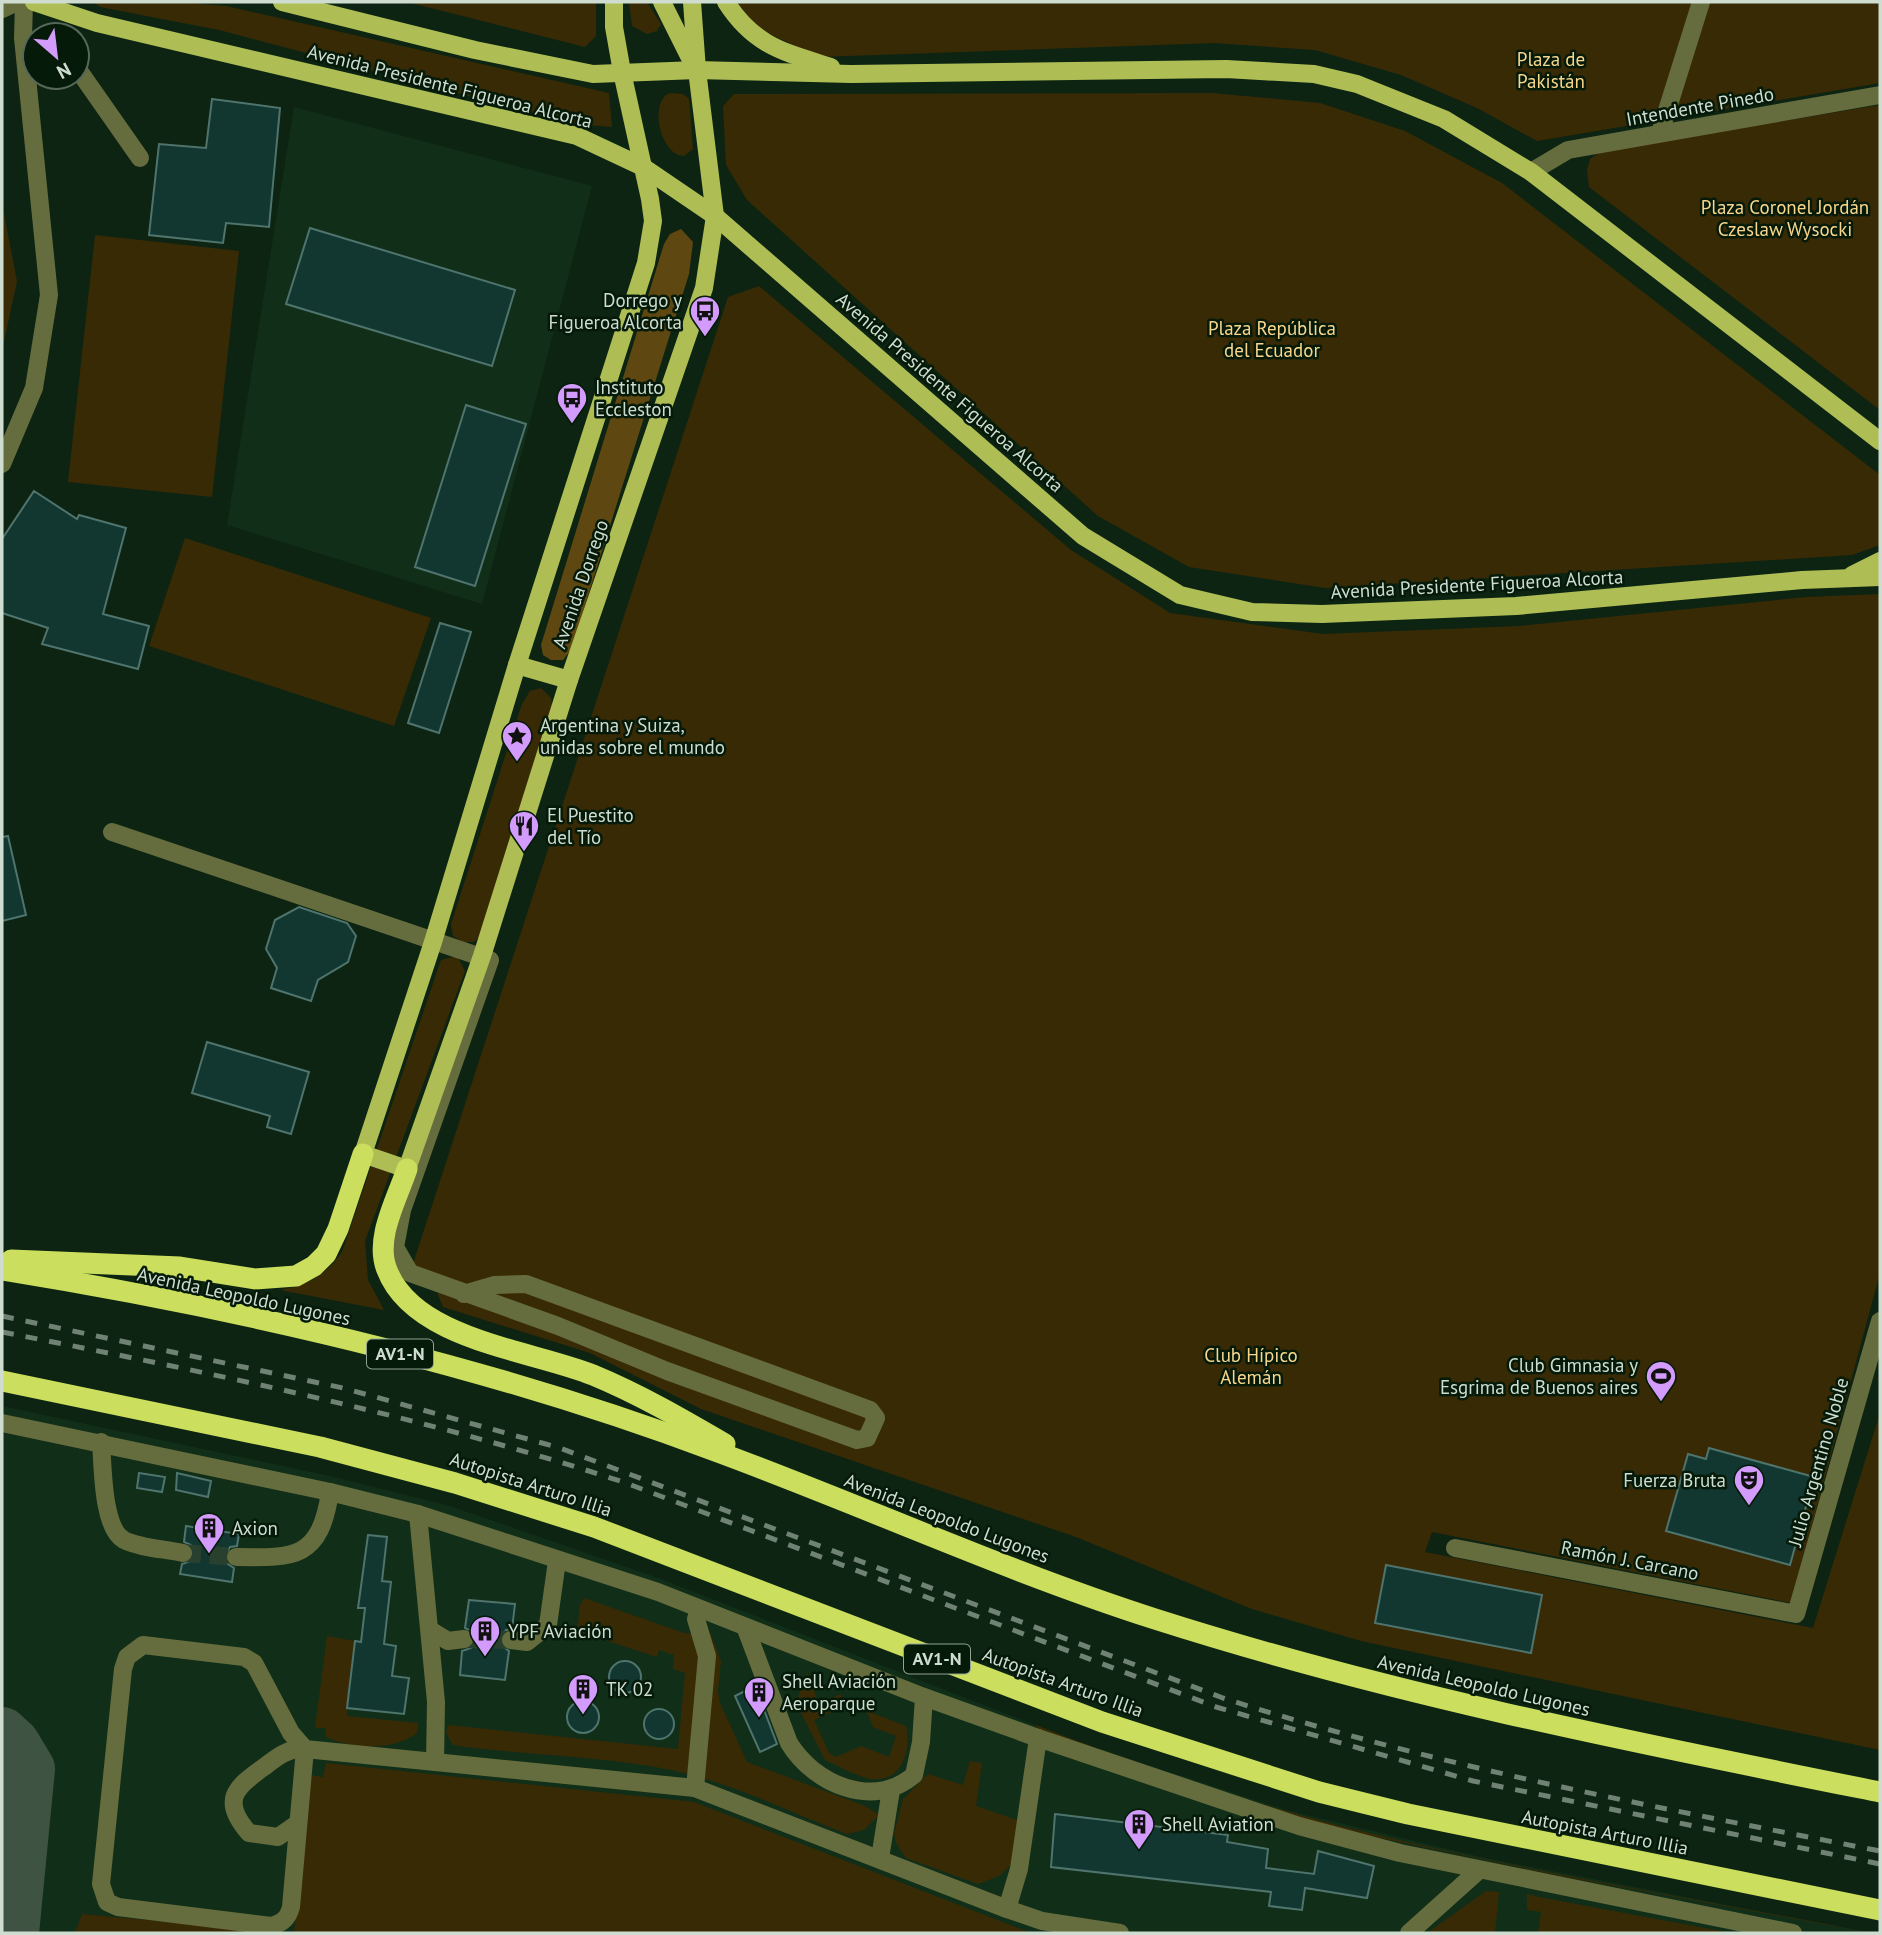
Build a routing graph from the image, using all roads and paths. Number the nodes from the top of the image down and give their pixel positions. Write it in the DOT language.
graph roads {
  1 [pos="17,2"];
  2 [pos="24,2"];
  3 [pos="34,2"];
  4 [pos="282,2"];
  5 [pos="614,2"];
  6 [pos="662,2"];
  7 [pos="692,2"];
  8 [pos="726,2"];
  9 [pos="1701,2"];
  10 [pos="2,9"];
  11 [pos="26,21"];
  12 [pos="697,70"];
  13 [pos="622,72"];
  14 [pos="851,74"];
  15 [pos="91,88"];
  16 [pos="33,91"];
  17 [pos="1880,95"];
  18 [pos="1660,133"];
  19 [pos="140,158"];
  20 [pos="643,167"];
  21 [pos="1531,172"];
  22 [pos="715,216"];
  23 [pos="1878,438"];
  24 [pos="2,464"];
  25 [pos="1880,561"];
  26 [pos="1845,578"];
  27 [pos="1880,578"];
  28 [pos="517,665"];
  29 [pos="569,680"];
  30 [pos="112,832"];
  31 [pos="433,942"];
  32 [pos="482,956"];
  33 [pos="363,1154"];
  34 [pos="407,1168"];
  35 [pos="2,1260"];
  36 [pos="2,1270"];
  37 [pos="464,1294"];
  38 [pos="1880,1321"];
  39 [pos="2,1381"];
  40 [pos="2,1423"];
  41 [pos="101,1442"];
  42 [pos="788,1480"];
  43 [pos="330,1492"];
  44 [pos="418,1514"];
  45 [pos="1455,1548"];
  46 [pos="183,1553"];
  47 [pos="236,1557"];
  48 [pos="558,1561"];
  49 [pos="699,1609"];
  50 [pos="1796,1614"];
  51 [pos="746,1629"];
  52 [pos="430,1630"];
  53 [pos="464,1639"];
  54 [pos="511,1640"];
  55 [pos="924,1697"];
  56 [pos="1038,1738"];
  57 [pos="304,1748"];
  58 [pos="435,1762"];
  59 [pos="695,1788"];
  60 [pos="891,1790"];
  61 [pos="1880,1792"];
  62 [pos="298,1823"];
  63 [pos="880,1858"];
  64 [pos="1478,1871"];
  65 [pos="1007,1909"];
  66 [pos="1880,1910"];
  67 [pos="1120,1933"];
  68 [pos="1409,1933"];
  69 [pos="1793,1933"];
  1 -- 10 [label="street"];
  2 -- 11 [label="street"];
  3 -- 20 [label="main road, Avenida Presidente Figueroa Alcorta"];
  4 -- 13 [label="main road"];
  5 -- 13 [label="main road, Avenida Dorrego"];
  6 -- 12 [label="main road"];
  7 -- 12 [label="main road, Avenida Dorrego"];
  8 -- 14 [label="main road"];
  9 -- 18 [label="street"];
  12 -- 13 [label="main road"];
  12 -- 14 [label="main road"];
  12 -- 22 [label="main road, Avenida Dorrego"];
  13 -- 20 [label="main road, Avenida Dorrego"];
  14 -- 21 [label="main road"];
  15 -- 19 [label="street"];
  16 -- 24 [label="street"];
  17 -- 18 [label="street, Intendente Pinedo"];
  18 -- 21 [label="street, Intendente Pinedo"];
  20 -- 22 [label="main road, Avenida Presidente Figueroa Alcorta"];
  20 -- 28 [label="main road, Avenida Dorrego"];
  21 -- 23 [label="main road"];
  22 -- 26 [label="main road, Avenida Presidente Figueroa Alcorta"];
  22 -- 29 [label="main road, Avenida Dorrego"];
  25 -- 26 [label="main road"];
  26 -- 27 [label="main road, Avenida Presidente Figueroa Alcorta"];
  28 -- 29 [label="main road"];
  28 -- 31 [label="main road, Avenida Dorrego"];
  29 -- 32 [label="main road, Avenida Dorrego"];
  30 -- 31 [label="street"];
  31 -- 32 [label="street"];
  31 -- 33 [label="main road, Avenida Dorrego"];
  32 -- 34 [label="main road, Avenida Dorrego"];
  32 -- 37 [label="street"];
  33 -- 34 [label="main road"];
  33 -- 35 [label="highway"];
  34 -- 42 [label="highway"];
  36 -- 42 [label="highway, Avenida Leopoldo Lugones / AV1-N"];
  37 -- 37 [label="street"];
  38 -- 50 [label="street, Julio Argentino Noble"];
  39 -- 66 [label="highway, Autopista Arturo Illia / AV1-N"];
  40 -- 41 [label="street"];
  41 -- 43 [label="street"];
  41 -- 46 [label="street"];
  42 -- 61 [label="highway, Avenida Leopoldo Lugones / AV1-N"];
  43 -- 44 [label="street"];
  43 -- 47 [label="street"];
  44 -- 48 [label="street"];
  44 -- 52 [label="street"];
  45 -- 50 [label="street, Ramón J. Carcano"];
  48 -- 49 [label="street"];
  48 -- 54 [label="street"];
  49 -- 51 [label="street"];
  49 -- 59 [label="street"];
  51 -- 55 [label="street"];
  51 -- 60 [label="street"];
  52 -- 53 [label="street"];
  52 -- 58 [label="street"];
  55 -- 56 [label="street"];
  55 -- 60 [label="street"];
  56 -- 64 [label="street"];
  56 -- 65 [label="street"];
  57 -- 58 [label="street"];
  57 -- 62 [label="street"];
  57 -- 62 [label="street"];
  57 -- 62 [label="street"];
  58 -- 59 [label="street"];
  59 -- 63 [label="street"];
  60 -- 63 [label="street"];
  63 -- 65 [label="street"];
  64 -- 68 [label="street"];
  64 -- 69 [label="street"];
  65 -- 67 [label="street"];
}
